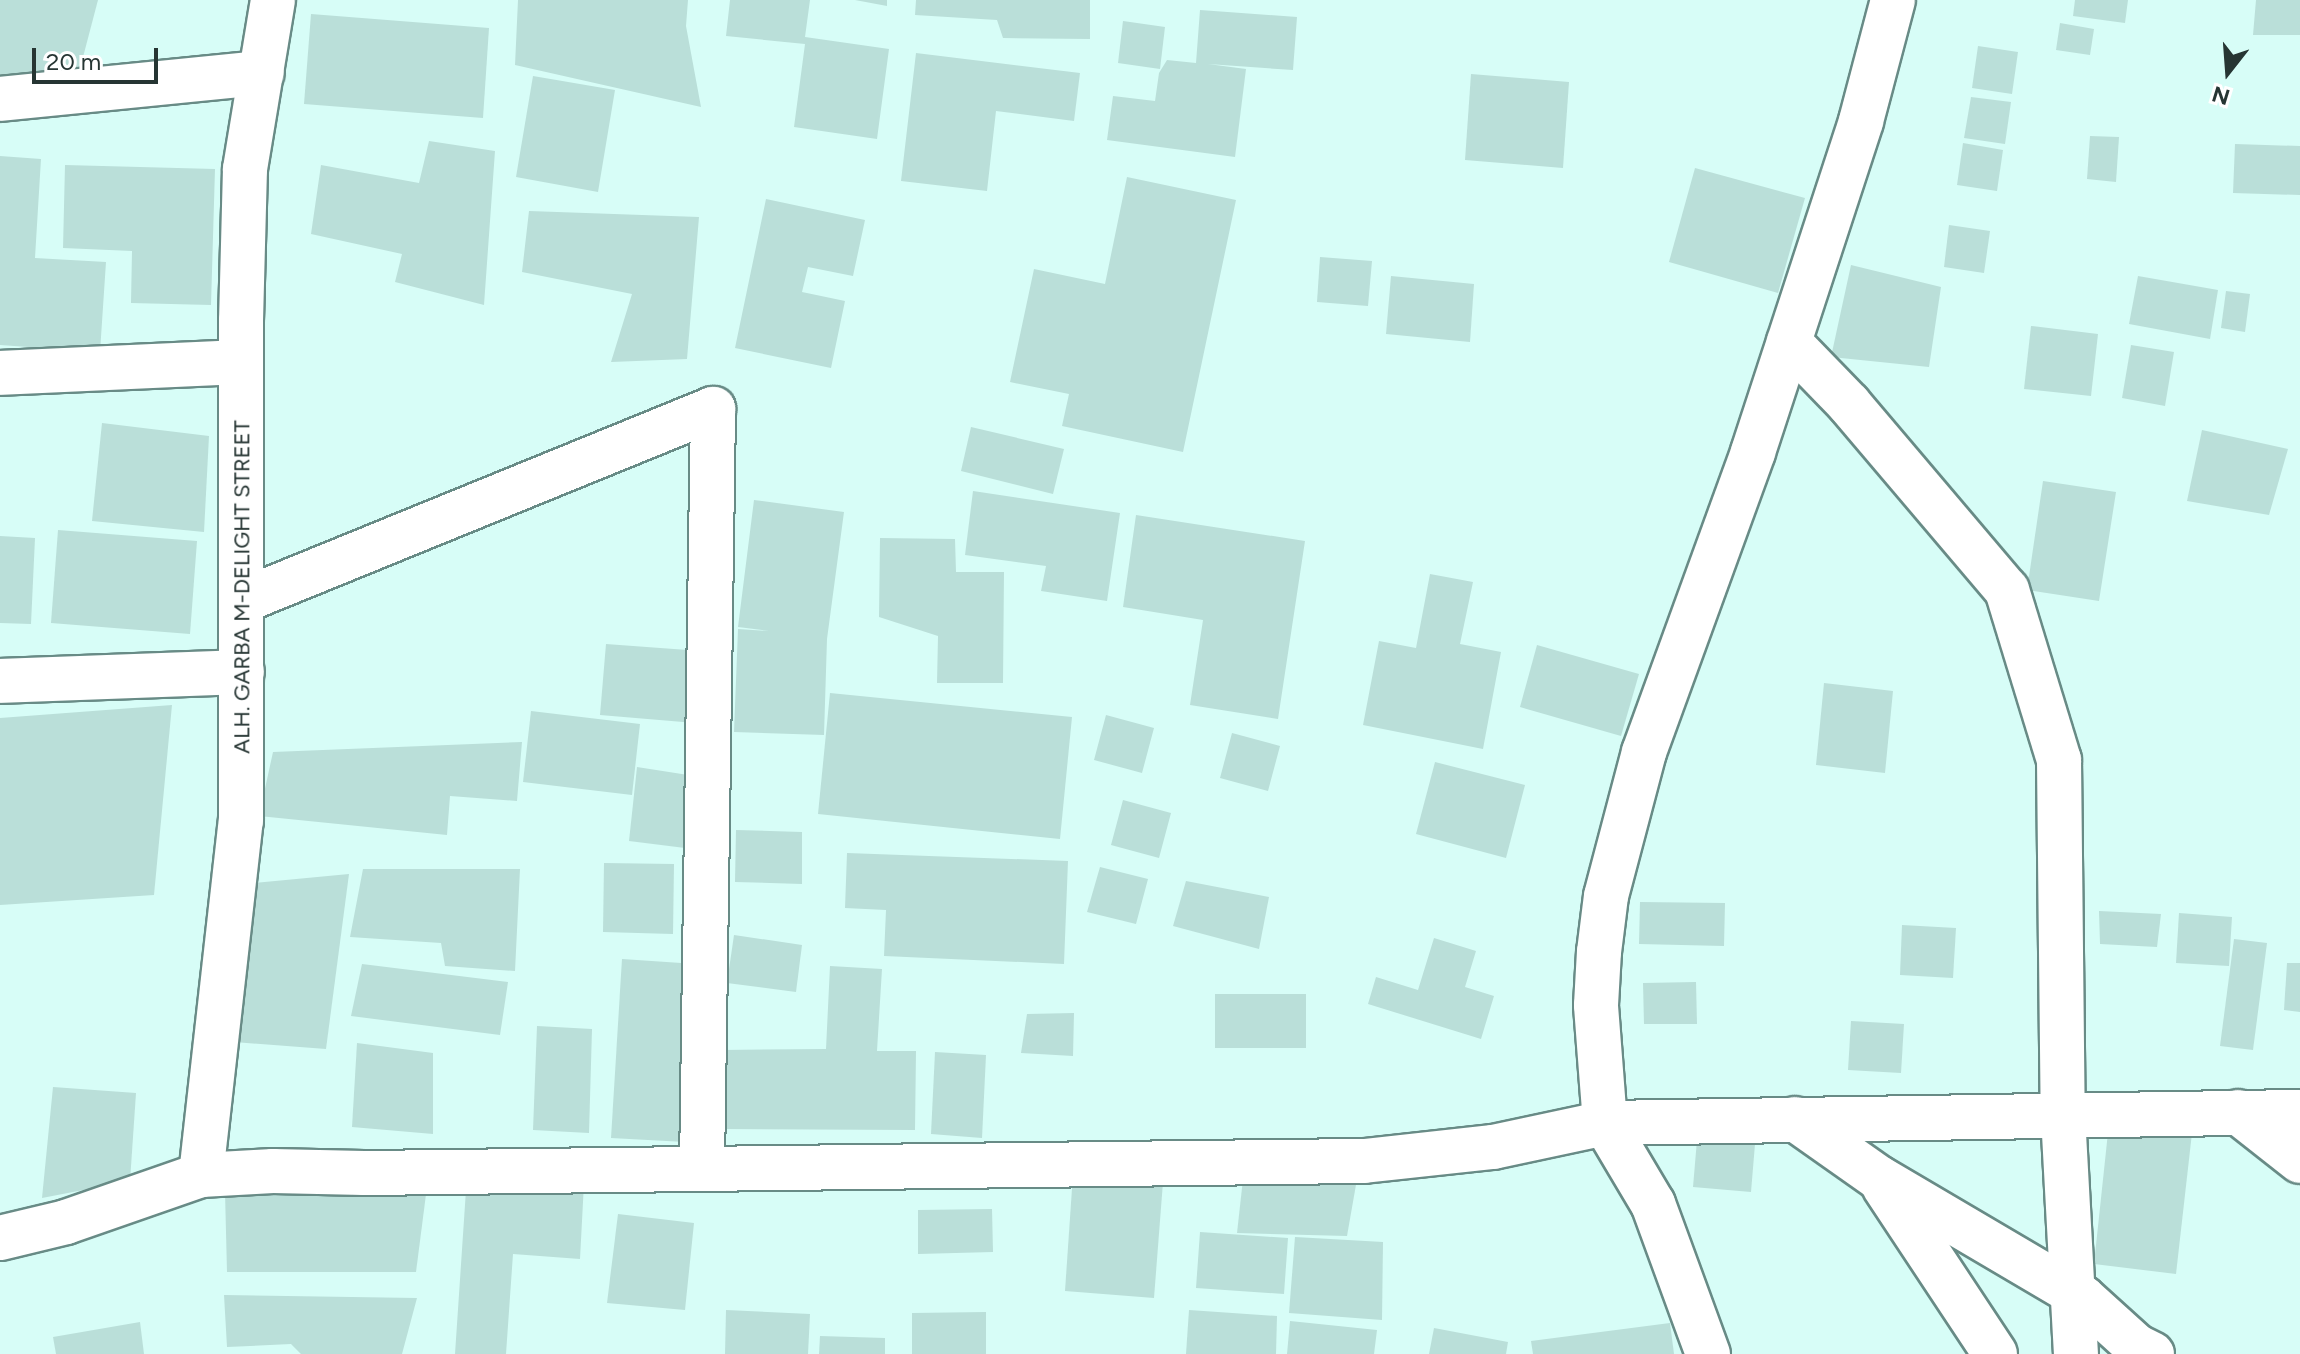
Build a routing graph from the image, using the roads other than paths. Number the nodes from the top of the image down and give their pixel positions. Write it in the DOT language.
graph roads {
  1 [pos="273,0"];
  2 [pos="1893,0"];
  3 [pos="262,73"];
  4 [pos="0,99"];
  5 [pos="1789,342"];
  6 [pos="241,362"];
  7 [pos="0,373"];
  8 [pos="242,601"];
  9 [pos="242,672"];
  10 [pos="0,681"];
  11 [pos="2238,1112"];
  12 [pos="2300,1112"];
  13 [pos="2063,1115"];
  14 [pos="1795,1119"];
  15 [pos="1605,1123"];
  16 [pos="2300,1161"];
  17 [pos="702,1167"];
  18 [pos="201,1175"];
  19 [pos="1879,1178"];
  20 [pos="0,1238"];
  21 [pos="2071,1290"];
  22 [pos="1708,1354"];
  23 [pos="1995,1354"];
  24 [pos="2076,1354"];
  25 [pos="2152,1354"];
  1 -- 3 [label="street, ALH. GARBA M-DELIGHT STREET"];
  2 -- 5 [label="street"];
  3 -- 4 [label="street"];
  3 -- 6 [label="street, ALH. GARBA M-DELIGHT STREET"];
  5 -- 13 [label="street"];
  5 -- 15 [label="street"];
  6 -- 7 [label="street"];
  6 -- 8 [label="street, ALH. GARBA M-DELIGHT STREET"];
  8 -- 9 [label="street, ALH. GARBA M-DELIGHT STREET"];
  8 -- 17 [label="street"];
  9 -- 10 [label="street"];
  9 -- 18 [label="street, ALH. GARBA M-DELIGHT STREET"];
  11 -- 12 [label="street"];
  11 -- 13 [label="street"];
  11 -- 16 [label="street"];
  13 -- 14 [label="street"];
  13 -- 21 [label="street"];
  14 -- 15 [label="street"];
  14 -- 19 [label="street"];
  15 -- 17 [label="street"];
  15 -- 22 [label="street"];
  17 -- 18 [label="street"];
  18 -- 20 [label="street"];
  19 -- 21 [label="street"];
  19 -- 23 [label="street"];
  21 -- 24 [label="street"];
  21 -- 25 [label="street"];
}
